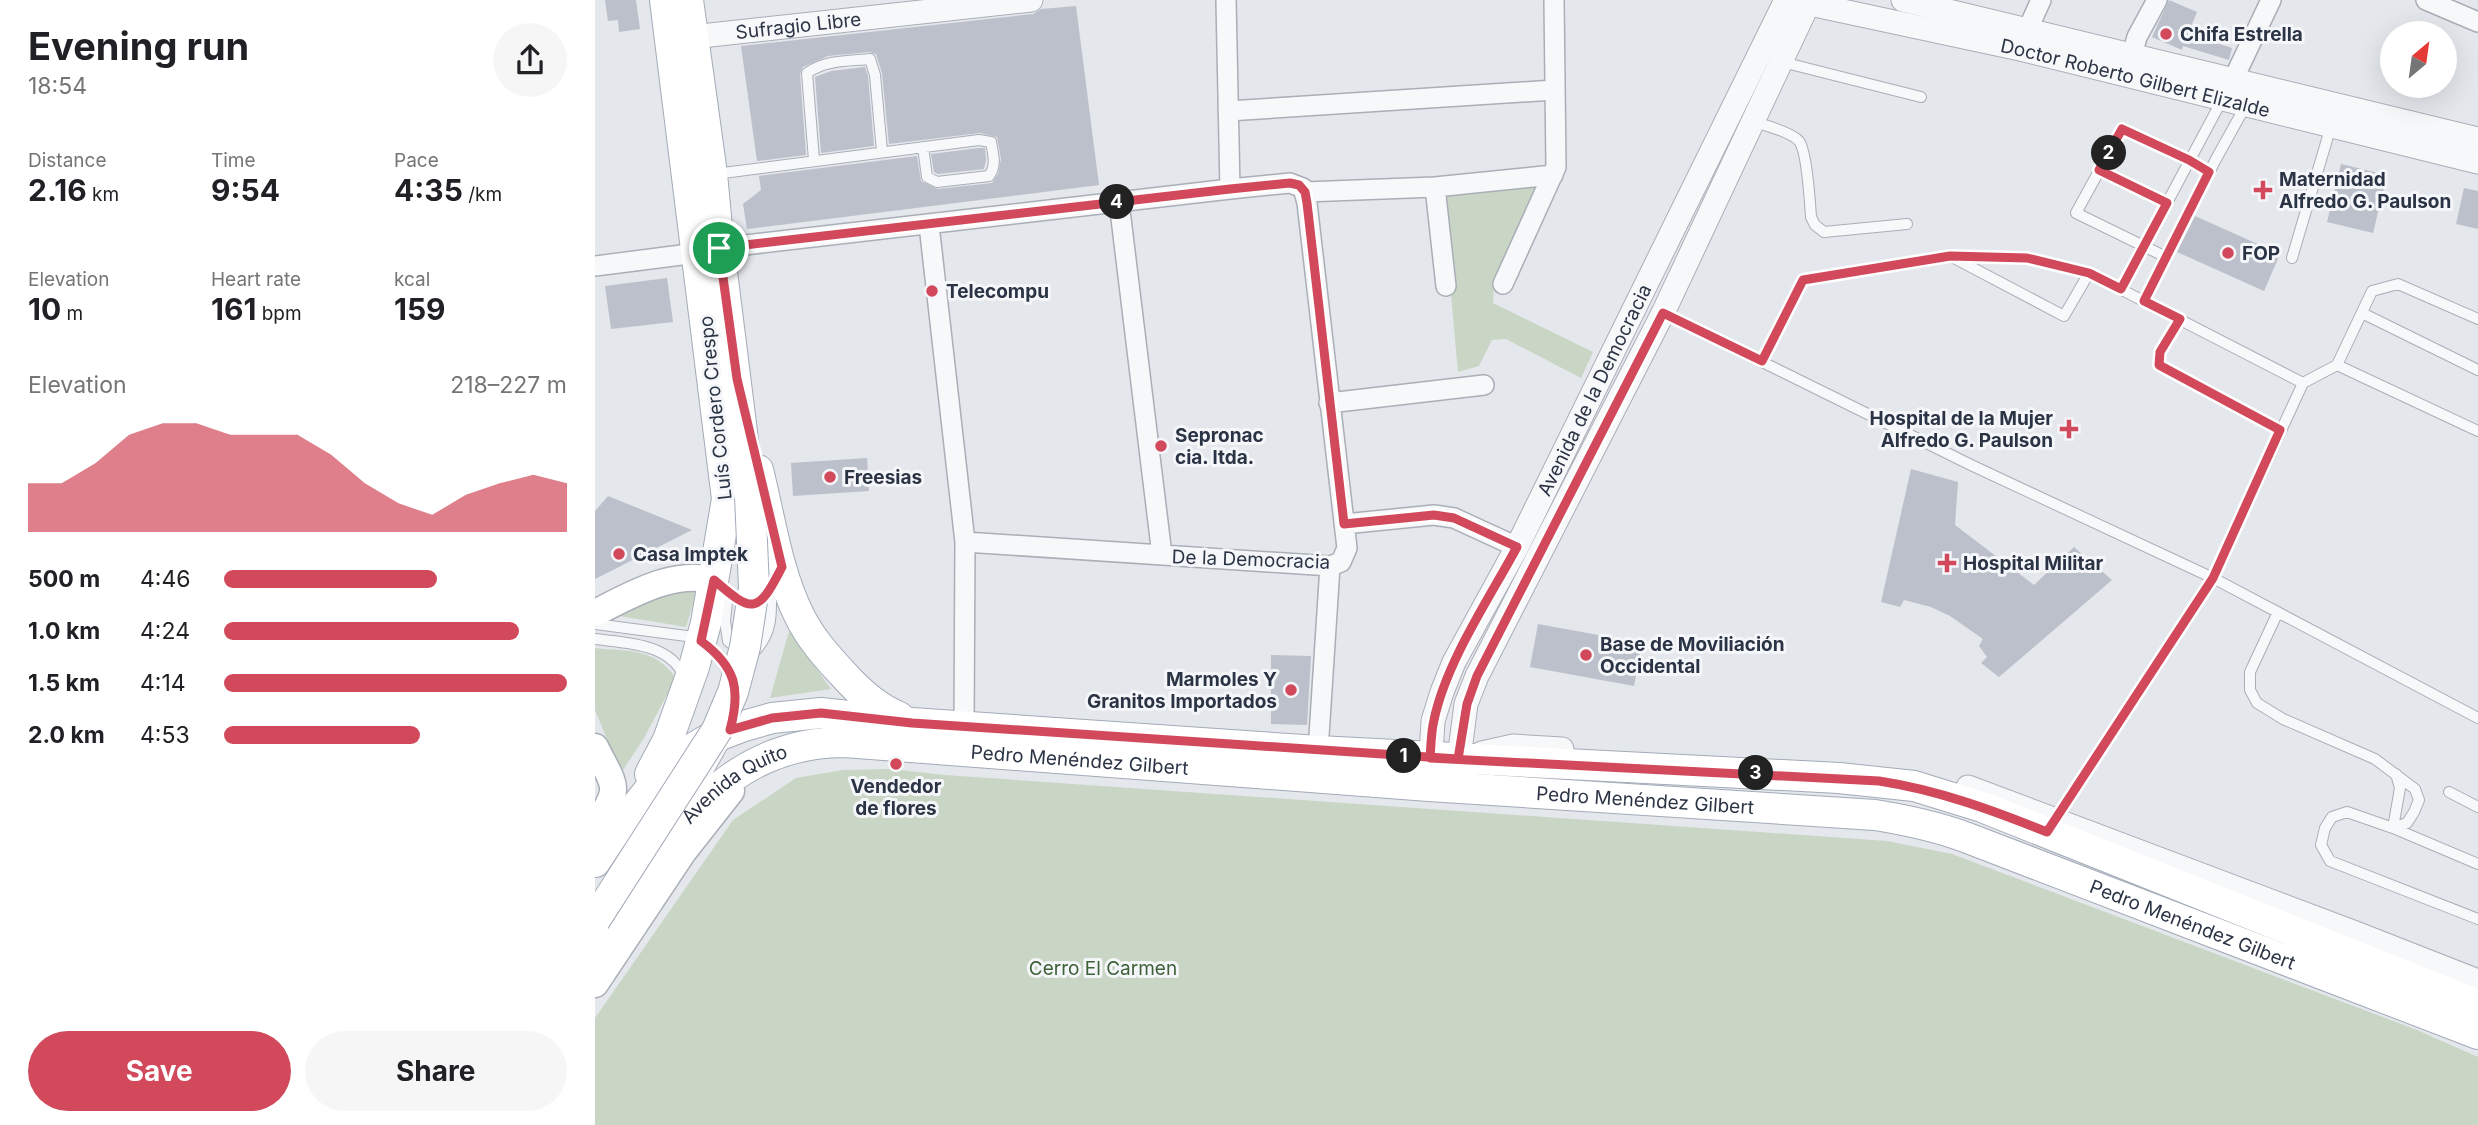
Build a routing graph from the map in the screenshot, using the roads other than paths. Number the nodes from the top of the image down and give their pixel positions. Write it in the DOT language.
graph roads {
  1 [pos="664,0"];
  2 [pos="688,0"];
  3 [pos="1031,0"];
  4 [pos="1226,0"];
  5 [pos="1554,0"];
  6 [pos="1903,0"];
  7 [pos="2041,0"];
  8 [pos="2157,0"];
  9 [pos="2271,0"];
  10 [pos="1799,1"];
  11 [pos="2433,1"];
  12 [pos="2478,22"];
  13 [pos="692,37"];
  14 [pos="2023,39"];
  15 [pos="2132,55"];
  16 [pos="1781,62"];
  17 [pos="1554,90"];
  18 [pos="2228,90"];
  19 [pos="1921,97"];
  20 [pos="2246,105"];
  21 [pos="2293,106"];
  22 [pos="1228,111"];
  23 [pos="2328,118"];
  24 [pos="1753,121"];
  25 [pos="2476,134"];
  26 [pos="923,146"];
  27 [pos="883,151"];
  28 [pos="814,160"];
  29 [pos="2189,160"];
  30 [pos="2478,162"];
  31 [pos="2099,170"];
  32 [pos="2209,172"];
  33 [pos="712,174"];
  34 [pos="1553,175"];
  35 [pos="1435,187"];
  36 [pos="1230,189"];
  37 [pos="1305,192"];
  38 [pos="1119,202"];
  39 [pos="2167,203"];
  40 [pos="1907,224"];
  41 [pos="929,225"];
  42 [pos="2143,247"];
  43 [pos="708,250"];
  44 [pos="1950,256"];
  45 [pos="2166,257"];
  46 [pos="2292,258"];
  47 [pos="595,267"];
  48 [pos="2089,273"];
  49 [pos="1503,284"];
  50 [pos="1446,286"];
  51 [pos="2121,289"];
  52 [pos="2144,301"];
  53 [pos="1663,313"];
  54 [pos="2362,313"];
  55 [pos="2477,317"];
  56 [pos="2180,319"];
  57 [pos="1762,361"];
  58 [pos="2337,365"];
  59 [pos="2478,370"];
  60 [pos="737,379"];
  61 [pos="2303,383"];
  62 [pos="1484,386"];
  63 [pos="1329,404"];
  64 [pos="2280,430"];
  65 [pos="2478,431"];
  66 [pos="1344,524"];
  67 [pos="965,542"];
  68 [pos="1517,547"];
  69 [pos="1162,555"];
  70 [pos="1330,566"];
  71 [pos="2213,578"];
  72 [pos="776,579"];
  73 [pos="721,586"];
  74 [pos="2279,612"];
  75 [pos="595,613"];
  76 [pos="595,624"];
  77 [pos="595,639"];
  78 [pos="701,641"];
  79 [pos="685,695"];
  80 [pos="2478,718"];
  81 [pos="912,723"];
  82 [pos="964,726"];
  83 [pos="730,730"];
  84 [pos="595,747"];
  85 [pos="1318,751"];
  86 [pos="777,754"];
  87 [pos="1443,773"];
  88 [pos="2396,774"];
  89 [pos="1938,778"];
  90 [pos="2449,792"];
  91 [pos="1982,807"];
  92 [pos="2478,807"];
  93 [pos="2052,826"];
  94 [pos="2393,828"];
  95 [pos="600,842"];
  96 [pos="667,842"];
  97 [pos="2478,864"];
  98 [pos="2478,919"];
  99 [pos="595,920"];
  100 [pos="2274,923"];
  101 [pos="2353,932"];
  102 [pos="595,952"];
  103 [pos="2419,981"];
  104 [pos="2478,981"];
  105 [pos="595,984"];
  106 [pos="2478,1005"];
  107 [pos="2478,1036"];
  1 -- 43 [label="main road, Luís Cordero Crespo"];
  2 -- 13 [label="main road"];
  3 -- 13 [label="street, Sufragio Libre"];
  4 -- 22 [label="street"];
  5 -- 17 [label="street"];
  6 -- 14 [label="street, Doctor Roberto Gilbert Elizalde"];
  7 -- 14 [label="street"];
  8 -- 15 [label="street"];
  9 -- 18 [label="street"];
  10 -- 14 [label="street, Doctor Roberto Gilbert Elizalde"];
  10 -- 16 [label="street, Avenida de la Democracia"];
  10 -- 68 [label="street, Avenida de la Democracia"];
  11 -- 12 [label="street"];
  13 -- 33 [label="main road"];
  14 -- 15 [label="street, Doctor Roberto Gilbert Elizalde"];
  14 -- 18 [label="street, Doctor Roberto Gilbert Elizalde"];
  15 -- 18 [label="street, Doctor Roberto Gilbert Elizalde"];
  16 -- 19 [label="lane"];
  16 -- 24 [label="street, Avenida de la Democracia"];
  17 -- 22 [label="street"];
  17 -- 34 [label="street"];
  18 -- 20 [label="street, Doctor Roberto Gilbert Elizalde"];
  18 -- 21 [label="street, Doctor Roberto Gilbert Elizalde"];
  18 -- 29 [label="lane"];
  20 -- 21 [label="street, Doctor Roberto Gilbert Elizalde"];
  20 -- 32 [label="lane"];
  21 -- 23 [label="street, Doctor Roberto Gilbert Elizalde"];
  22 -- 36 [label="street"];
  23 -- 25 [label="street, Doctor Roberto Gilbert Elizalde"];
  23 -- 30 [label="street, Doctor Roberto Gilbert Elizalde"];
  23 -- 46 [label="lane"];
  24 -- 40 [label="lane"];
  24 -- 53 [label="street, Avenida de la Democracia"];
  26 -- 26 [label="lane"];
  26 -- 27 [label="lane"];
  27 -- 28 [label="lane"];
  27 -- 28 [label="lane"];
  28 -- 33 [label="lane"];
  29 -- 31 [label="lane"];
  29 -- 32 [label="lane"];
  29 -- 39 [label="lane"];
  31 -- 39 [label="lane"];
  31 -- 42 [label="lane"];
  32 -- 45 [label="lane"];
  33 -- 43 [label="main road"];
  34 -- 35 [label="street"];
  34 -- 49 [label="street"];
  35 -- 37 [label="street"];
  35 -- 50 [label="street"];
  36 -- 37 [label="street"];
  36 -- 38 [label="street"];
  37 -- 63 [label="street, De la Democracia"];
  38 -- 41 [label="street"];
  38 -- 69 [label="street"];
  39 -- 42 [label="lane"];
  41 -- 43 [label="street"];
  41 -- 67 [label="street"];
  42 -- 45 [label="lane"];
  42 -- 51 [label="lane"];
  43 -- 47 [label="street"];
  43 -- 60 [label="main road"];
  43 -- 73 [label="main road, Luís Cordero Crespo"];
  44 -- 48 [label="lane"];
  44 -- 48 [label="lane"];
  44 -- 57 [label="lane"];
  45 -- 52 [label="lane"];
  48 -- 51 [label="lane"];
  51 -- 52 [label="lane"];
  52 -- 56 [label="lane"];
  53 -- 57 [label="lane"];
  53 -- 87 [label="street, Avenida de la Democracia"];
  54 -- 55 [label="lane"];
  54 -- 58 [label="lane"];
  54 -- 59 [label="lane"];
  56 -- 61 [label="lane"];
  56 -- 64 [label="lane"];
  57 -- 71 [label="lane"];
  58 -- 61 [label="lane"];
  58 -- 65 [label="lane"];
  60 -- 72 [label="main road"];
  60 -- 99 [label="main road, Luís Cordero Crespo, bridge"];
  61 -- 64 [label="lane"];
  62 -- 63 [label="street"];
  63 -- 66 [label="street, De la Democracia"];
  64 -- 71 [label="lane"];
  66 -- 68 [label="street"];
  66 -- 70 [label="street, De la Democracia"];
  67 -- 69 [label="street, De la Democracia"];
  67 -- 82 [label="street"];
  68 -- 87 [label="street, Avenida de la Democracia"];
  69 -- 70 [label="street, De la Democracia"];
  70 -- 85 [label="street"];
  71 -- 74 [label="lane"];
  71 -- 93 [label="lane"];
  72 -- 73 [label="main road"];
  72 -- 73 [label="lane"];
  72 -- 81 [label="main road"];
  73 -- 75 [label="main road"];
  73 -- 78 [label="main road, Luís Cordero Crespo"];
  74 -- 80 [label="lane"];
  74 -- 88 [label="lane"];
  76 -- 78 [label="lane"];
  77 -- 79 [label="lane"];
  78 -- 79 [label="main road, Luís Cordero Crespo"];
  78 -- 83 [label="lane"];
  79 -- 95 [label="main road, Luís Cordero Crespo"];
  81 -- 82 [label="main road, Pedro Menéndez Gilbert"];
  81 -- 83 [label="main road, Pedro Menéndez Gilbert"];
  82 -- 85 [label="main road, Pedro Menéndez Gilbert"];
  83 -- 95 [label="main road, Pedro Menéndez Gilbert"];
  83 -- 96 [label="lane"];
  84 -- 95 [label="main road"];
  85 -- 87 [label="main road, Pedro Menéndez Gilbert"];
  86 -- 87 [label="main road, Pedro Menéndez Gilbert"];
  86 -- 96 [label="main road, Avenida Quito"];
  86 -- 105 [label="main road, Avenida Quito"];
  87 -- 89 [label="street, Pedro Menéndez Gilbert"];
  87 -- 91 [label="main road, Pedro Menéndez Gilbert"];
  87 -- 107 [label="main road, Pedro Menéndez Gilbert"];
  88 -- 94 [label="lane"];
  88 -- 94 [label="lane"];
  89 -- 91 [label="main road"];
  89 -- 93 [label="street, Pedro Menéndez Gilbert"];
  90 -- 92 [label="lane"];
  91 -- 93 [label="main road, Pedro Menéndez Gilbert"];
  93 -- 100 [label="main road, Pedro Menéndez Gilbert"];
  93 -- 101 [label="street, Pedro Menéndez Gilbert"];
  94 -- 97 [label="lane"];
  94 -- 98 [label="lane"];
  96 -- 102 [label="main road, Avenida Quito"];
  100 -- 101 [label="main road"];
  100 -- 103 [label="main road, Pedro Menéndez Gilbert"];
  101 -- 103 [label="main road"];
  101 -- 104 [label="street, Pedro Menéndez Gilbert"];
  103 -- 106 [label="main road, Pedro Menéndez Gilbert"];
}
